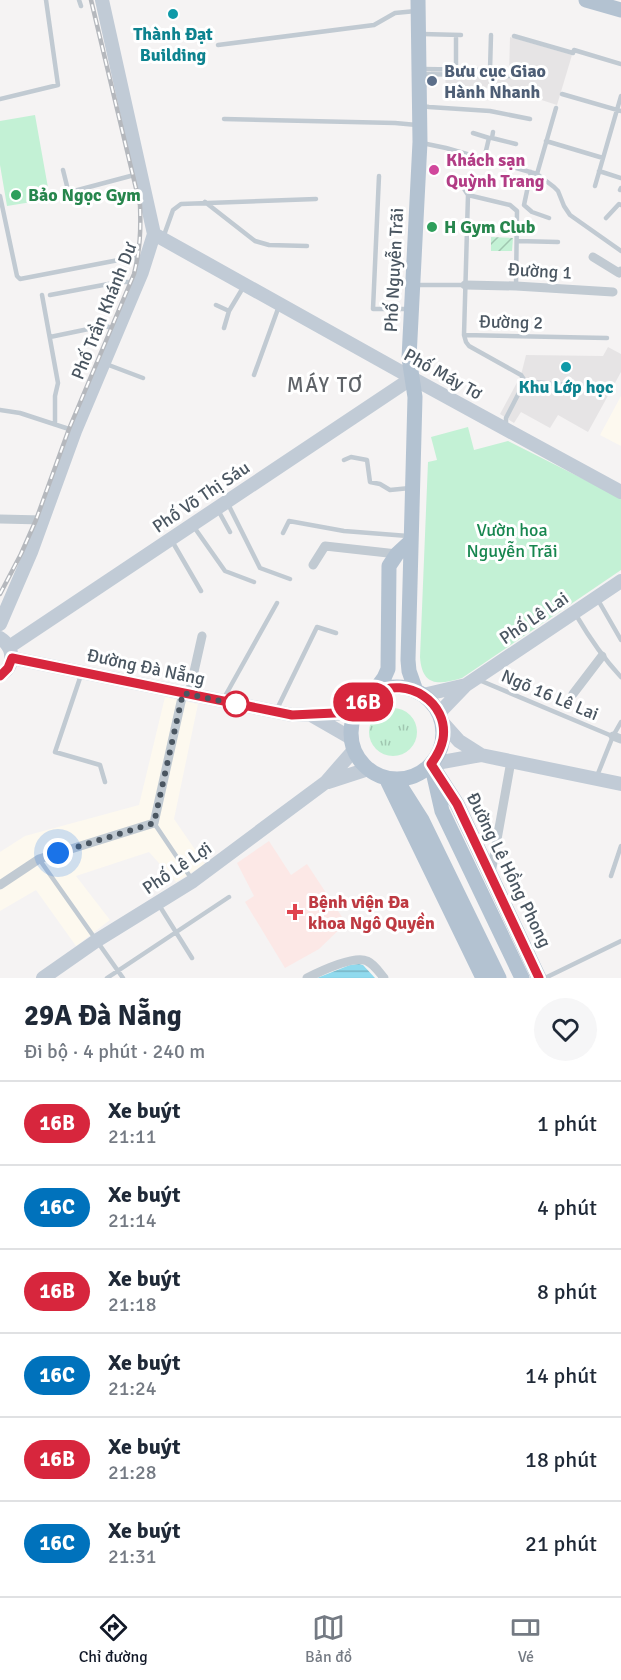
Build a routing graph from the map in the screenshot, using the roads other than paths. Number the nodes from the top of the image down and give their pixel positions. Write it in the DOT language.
graph roads {
  1 [pos="46,0"];
  2 [pos="102,0"];
  3 [pos="586,0"];
  4 [pos="418,6"];
  5 [pos="621,10"];
  6 [pos="461,28"];
  7 [pos="419,34"];
  8 [pos="491,35"];
  9 [pos="514,36"];
  10 [pos="459,37"];
  11 [pos="218,45"];
  12 [pos="621,64"];
  13 [pos="456,70"];
  14 [pos="490,70"];
  15 [pos="419,71"];
  16 [pos="535,71"];
  17 [pos="502,72"];
  18 [pos="562,94"];
  19 [pos="621,96"];
  20 [pos="0,99"];
  21 [pos="419,105"];
  22 [pos="556,108"];
  23 [pos="619,110"];
  24 [pos="530,118"];
  25 [pos="224,119"];
  26 [pos="420,125"];
  27 [pos="493,132"];
  28 [pos="473,133"];
  29 [pos="491,138"];
  30 [pos="546,141"];
  31 [pos="420,142"];
  32 [pos="516,144"];
  33 [pos="603,158"];
  34 [pos="484,159"];
  35 [pos="63,170"];
  36 [pos="599,171"];
  37 [pos="534,173"];
  38 [pos="140,174"];
  39 [pos="379,176"];
  40 [pos="621,178"];
  41 [pos="461,179"];
  42 [pos="595,186"];
  43 [pos="468,195"];
  44 [pos="0,196"];
  45 [pos="316,199"];
  46 [pos="205,202"];
  47 [pos="621,205"];
  48 [pos="549,218"];
  49 [pos="606,218"];
  50 [pos="158,236"];
  51 [pos="517,242"];
  52 [pos="558,242"];
  53 [pos="307,246"];
  54 [pos="621,251"];
  55 [pos="593,257"];
  56 [pos="146,260"];
  57 [pos="621,271"];
  58 [pos="138,282"];
  59 [pos="245,284"];
  60 [pos="413,285"];
  61 [pos="465,285"];
  62 [pos="516,286"];
  63 [pos="613,291"];
  64 [pos="42,294"];
  65 [pos="50,295"];
  66 [pos="280,303"];
  67 [pos="216,305"];
  68 [pos="412,309"];
  69 [pos="229,311"];
  70 [pos="216,324"];
  71 [pos="118,329"];
  72 [pos="464,335"];
  73 [pos="50,337"];
  74 [pos="607,338"];
  75 [pos="103,363"];
  76 [pos="254,375"];
  77 [pos="143,378"];
  78 [pos="412,378"];
  79 [pos="525,381"];
  80 [pos="584,387"];
  81 [pos="0,410"];
  82 [pos="55,424"];
  83 [pos="504,425"];
  84 [pos="75,431"];
  85 [pos="344,460"];
  86 [pos="413,488"];
  87 [pos="621,492"];
  88 [pos="222,505"];
  89 [pos="0,519"];
  90 [pos="43,520"];
  91 [pos="192,525"];
  92 [pos="230,532"];
  93 [pos="283,533"];
  94 [pos="171,539"];
  95 [pos="411,539"];
  96 [pos="397,554"];
  97 [pos="313,565"];
  98 [pos="290,579"];
  99 [pos="621,581"];
  100 [pos="254,582"];
  101 [pos="201,591"];
  102 [pos="597,597"];
  103 [pos="277,603"];
  104 [pos="574,612"];
  105 [pos="0,624"];
  106 [pos="336,633"];
  107 [pos="202,636"];
  108 [pos="621,640"];
  109 [pos="7,647"];
  110 [pos="602,656"];
  111 [pos="82,672"];
  112 [pos="0,675"];
  113 [pos="621,677"];
  114 [pos="471,682"];
  115 [pos="420,693"];
  116 [pos="186,694"];
  117 [pos="373,694"];
  118 [pos="573,694"];
  119 [pos="223,701"];
  120 [pos="276,712"];
  121 [pos="356,712"];
  122 [pos="309,714"];
  123 [pos="440,718"];
  124 [pos="621,722"];
  125 [pos="617,738"];
  126 [pos="353,744"];
  127 [pos="481,755"];
  128 [pos="511,761"];
  129 [pos="431,764"];
  130 [pos="368,769"];
  131 [pos="391,778"];
  132 [pos="596,778"];
  133 [pos="105,782"];
  134 [pos="326,782"];
  135 [pos="621,784"];
  136 [pos="442,810"];
  137 [pos="422,819"];
  138 [pos="154,823"];
  139 [pos="621,846"];
  140 [pos="39,859"];
  141 [pos="491,875"];
  142 [pos="611,876"];
  143 [pos="193,881"];
  144 [pos="0,885"];
  145 [pos="229,897"];
  146 [pos="158,903"];
  147 [pos="176,932"];
  148 [pos="96,941"];
  149 [pos="621,941"];
  150 [pos="192,958"];
  151 [pos="118,971"];
  152 [pos="43,978"];
  153 [pos="107,978"];
  154 [pos="123,978"];
  155 [pos="307,978"];
  156 [pos="384,978"];
  157 [pos="483,978"];
  158 [pos="499,978"];
  159 [pos="522,978"];
  160 [pos="539,978"];
  161 [pos="545,978"];
  1 -- 20 [label="lane"];
  2 -- 38 [label="street, Phố Trần Khánh Dư"];
  3 -- 5 [label="main road"];
  4 -- 7 [label="main road, Phố Nguyễn Trãi"];
  4 -- 11 [label="lane"];
  6 -- 10 [label="lane"];
  7 -- 10 [label="lane"];
  7 -- 15 [label="main road, Phố Nguyễn Trãi"];
  8 -- 14 [label="lane"];
  9 -- 12 [label="lane"];
  10 -- 13 [label="lane"];
  13 -- 14 [label="lane"];
  13 -- 15 [label="lane"];
  14 -- 17 [label="lane"];
  15 -- 16 [label="lane"];
  15 -- 21 [label="main road, Phố Nguyễn Trãi"];
  18 -- 23 [label="lane"];
  19 -- 23 [label="lane"];
  21 -- 24 [label="lane"];
  21 -- 26 [label="main road, Phố Nguyễn Trãi"];
  22 -- 30 [label="lane"];
  23 -- 33 [label="lane"];
  25 -- 26 [label="lane"];
  26 -- 31 [label="main road, Phố Nguyễn Trãi"];
  27 -- 29 [label="lane"];
  28 -- 29 [label="lane"];
  29 -- 32 [label="lane"];
  29 -- 34 [label="lane"];
  30 -- 33 [label="lane"];
  30 -- 37 [label="lane"];
  31 -- 34 [label="lane"];
  31 -- 60 [label="main road, Phố Nguyễn Trãi"];
  33 -- 36 [label="lane"];
  34 -- 37 [label="lane"];
  35 -- 38 [label="lane"];
  36 -- 40 [label="lane"];
  36 -- 42 [label="lane"];
  37 -- 48 [label="lane"];
  37 -- 54 [label="lane"];
  38 -- 50 [label="street, Phố Trần Khánh Dư"];
  39 -- 68 [label="lane"];
  41 -- 43 [label="lane"];
  43 -- 51 [label="lane"];
  43 -- 61 [label="lane, Đường 2"];
  44 -- 56 [label="lane"];
  45 -- 46 [label="lane"];
  46 -- 50 [label="lane"];
  46 -- 53 [label="lane"];
  47 -- 49 [label="lane"];
  50 -- 56 [label="street, Phố Trần Khánh Dư"];
  50 -- 59 [label="street, Phố Máy Tơ"];
  51 -- 52 [label="lane"];
  51 -- 62 [label="lane"];
  55 -- 57 [label="street"];
  56 -- 58 [label="street, Phố Trần Khánh Dư"];
  58 -- 65 [label="lane"];
  58 -- 71 [label="street, Phố Trần Khánh Dư"];
  59 -- 66 [label="street, Phố Máy Tơ"];
  59 -- 69 [label="lane"];
  60 -- 61 [label="lane"];
  60 -- 68 [label="main road, Phố Nguyễn Trãi"];
  61 -- 62 [label="street, Đường 1"];
  61 -- 72 [label="lane, Đường 2"];
  62 -- 63 [label="street, Đường 1"];
  64 -- 73 [label="lane"];
  66 -- 76 [label="lane"];
  66 -- 78 [label="street, Phố Máy Tơ"];
  67 -- 69 [label="lane"];
  68 -- 78 [label="main road, Phố Nguyễn Trãi"];
  69 -- 70 [label="lane"];
  71 -- 73 [label="lane"];
  71 -- 75 [label="street, Phố Trần Khánh Dư"];
  72 -- 74 [label="lane, Đường 2"];
  72 -- 79 [label="lane"];
  73 -- 82 [label="lane"];
  75 -- 77 [label="lane"];
  75 -- 84 [label="street, Phố Trần Khánh Dư"];
  78 -- 83 [label="street, Phố Máy Tơ"];
  78 -- 86 [label="main road, Phố Nguyễn Trãi"];
  78 -- 88 [label="street, Phố Võ Thị Sáu"];
  79 -- 80 [label="lane"];
  79 -- 83 [label="lane"];
  81 -- 82 [label="lane"];
  82 -- 84 [label="lane"];
  83 -- 87 [label="street, Phố Máy Tơ"];
  84 -- 90 [label="street, Phố Trần Khánh Dư"];
  85 -- 86 [label="lane"];
  86 -- 95 [label="main road, Phố Nguyễn Trãi"];
  88 -- 91 [label="street, Phố Võ Thị Sáu"];
  88 -- 92 [label="lane"];
  88 -- 98 [label="lane"];
  89 -- 90 [label="street"];
  90 -- 105 [label="street, Phố Trần Khánh Dư"];
  91 -- 94 [label="street, Phố Võ Thị Sáu"];
  91 -- 100 [label="lane"];
  93 -- 95 [label="lane"];
  94 -- 101 [label="lane"];
  94 -- 109 [label="street, Phố Võ Thị Sáu"];
  95 -- 96 [label="main road"];
  95 -- 115 [label="main road, Phố Nguyễn Trãi"];
  96 -- 97 [label="street"];
  96 -- 117 [label="main road"];
  99 -- 102 [label="street, Phố Lê Lai"];
  102 -- 104 [label="street, Phố Lê Lai"];
  102 -- 108 [label="lane"];
  103 -- 119 [label="lane"];
  104 -- 110 [label="lane"];
  104 -- 114 [label="street, Phố Lê Lai"];
  106 -- 120 [label="lane"];
  107 -- 116 [label="street"];
  109 -- 111 [label="street, Đường Đà Nẵng"];
  109 -- 112 [label="street"];
  110 -- 113 [label="lane"];
  110 -- 118 [label="street"];
  111 -- 116 [label="street, Đường Đà Nẵng"];
  111 -- 133 [label="lane"];
  114 -- 115 [label="street, Phố Lê Lai"];
  114 -- 123 [label="street, Phố Lê Lai"];
  114 -- 125 [label="lane, Ngõ 16 Lê Lai"];
  115 -- 117 [label="main road"];
  115 -- 123 [label="main road"];
  116 -- 119 [label="street, Đường Đà Nẵng"];
  116 -- 138 [label="street"];
  117 -- 121 [label="main road"];
  119 -- 120 [label="street, Đường Đà Nẵng"];
  120 -- 122 [label="street, Đường Đà Nẵng"];
  121 -- 122 [label="street, Đường Đà Nẵng"];
  121 -- 126 [label="main road"];
  122 -- 126 [label="street, Đường Đà Nẵng"];
  123 -- 127 [label="street"];
  123 -- 129 [label="main road"];
  124 -- 125 [label="lane"];
  125 -- 132 [label="lane"];
  126 -- 130 [label="main road"];
  126 -- 134 [label="street, Phố Lê Lợi"];
  127 -- 128 [label="street"];
  127 -- 129 [label="street"];
  128 -- 132 [label="street"];
  128 -- 141 [label="street"];
  129 -- 131 [label="main road"];
  129 -- 136 [label="main road, Đường Lê Hồng Phong"];
  129 -- 141 [label="main road, Đường Lê Hồng Phong"];
  130 -- 131 [label="main road"];
  130 -- 134 [label="street, Phố Lê Lợi"];
  131 -- 137 [label="main road"];
  131 -- 157 [label="main road"];
  132 -- 135 [label="street"];
  134 -- 143 [label="street, Phố Lê Lợi"];
  136 -- 137 [label="main road"];
  136 -- 159 [label="main road, Đường Lê Hồng Phong"];
  137 -- 158 [label="main road"];
  138 -- 140 [label="street"];
  138 -- 143 [label="lane"];
  139 -- 142 [label="lane"];
  140 -- 144 [label="street"];
  140 -- 148 [label="lane"];
  141 -- 160 [label="main road, Đường Lê Hồng Phong"];
  143 -- 146 [label="street, Phố Lê Lợi"];
  145 -- 147 [label="lane"];
  146 -- 147 [label="lane"];
  146 -- 148 [label="street, Phố Lê Lợi"];
  147 -- 150 [label="lane"];
  147 -- 151 [label="lane"];
  148 -- 151 [label="lane"];
  148 -- 152 [label="street, Phố Lê Lợi"];
  149 -- 161 [label="lane"];
  151 -- 153 [label="lane"];
  151 -- 154 [label="lane"];
  155 -- 156 [label="street"];
}
